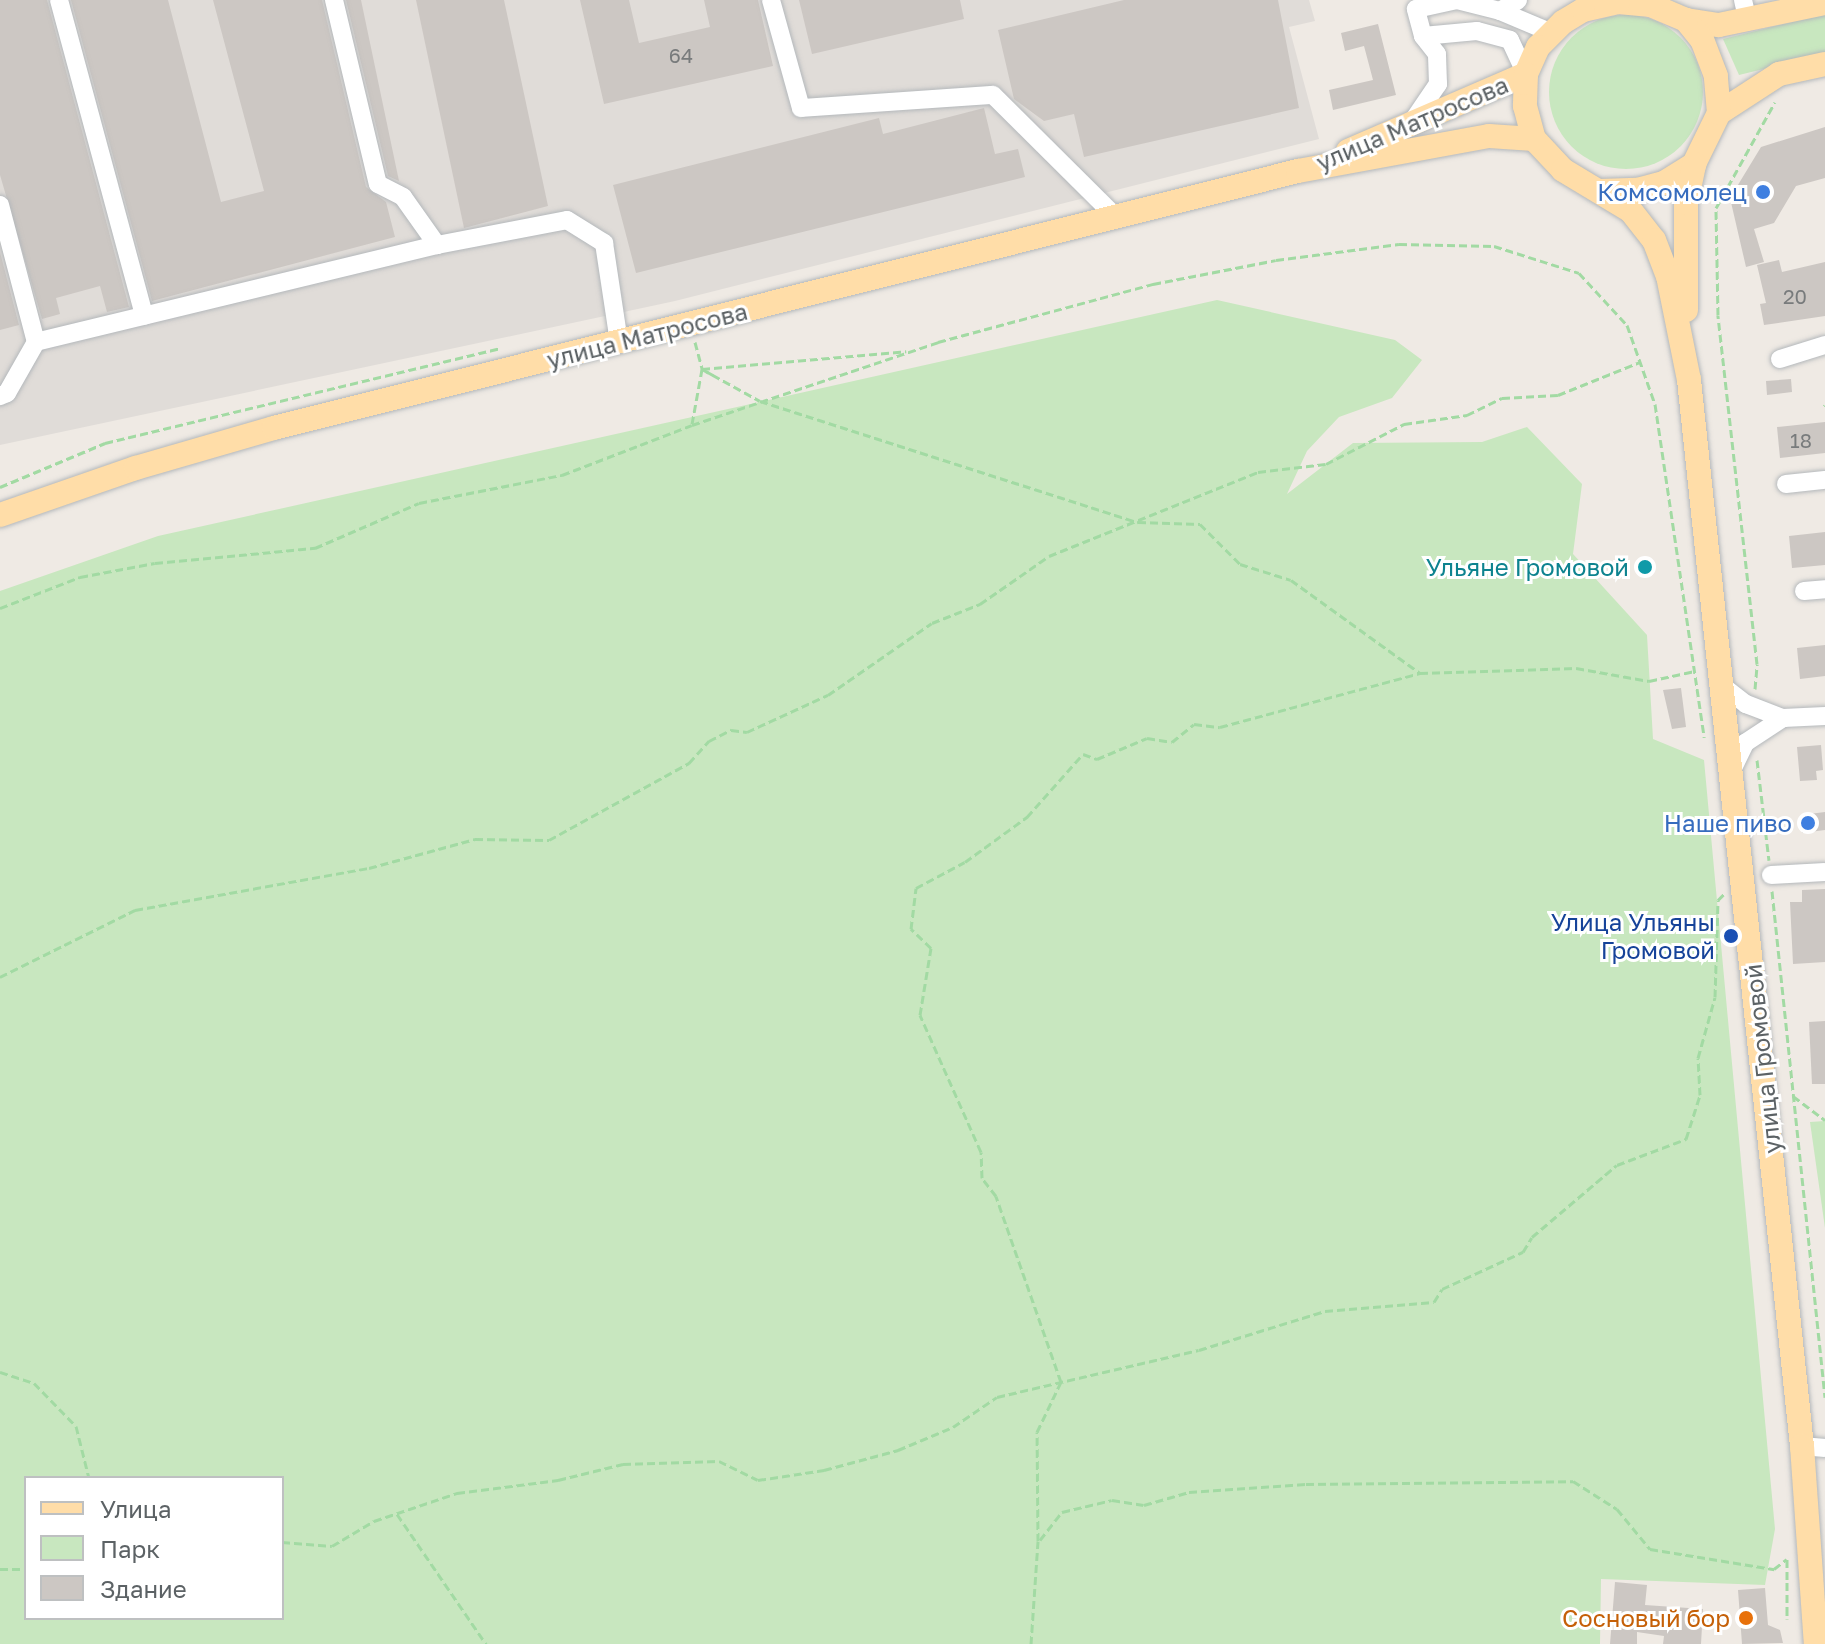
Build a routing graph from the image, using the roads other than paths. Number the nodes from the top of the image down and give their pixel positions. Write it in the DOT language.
graph roads {
  1 [pos="59,0"];
  2 [pos="334,0"];
  3 [pos="771,0"];
  4 [pos="1518,0"];
  5 [pos="1825,3"];
  6 [pos="1588,5"];
  7 [pos="1684,10"];
  8 [pos="1500,11"];
  9 [pos="1745,11"];
  10 [pos="1552,33"];
  11 [pos="1423,36"];
  12 [pos="1825,64"];
  13 [pos="1526,74"];
  14 [pos="1719,113"];
  15 [pos="1409,126"];
  16 [pos="1534,139"];
  17 [pos="1694,164"];
  18 [pos="1298,171"];
  19 [pos="1600,191"];
  20 [pos="0,205"];
  21 [pos="1117,218"];
  22 [pos="437,245"];
  23 [pos="144,316"];
  24 [pos="36,342"];
  25 [pos="619,342"];
  26 [pos="1825,345"];
  27 [pos="1780,359"];
  28 [pos="1689,380"];
  29 [pos="0,396"];
  30 [pos="1825,480"];
  31 [pos="1786,484"];
  32 [pos="0,515"];
  33 [pos="1825,589"];
  34 [pos="1804,591"];
  35 [pos="1724,687"];
  36 [pos="1825,716"];
  37 [pos="1783,718"];
  38 [pos="1733,768"];
  39 [pos="1825,872"];
  40 [pos="1771,875"];
  41 [pos="1814,1447"];
  42 [pos="1816,1644"];
  1 -- 23 [label="lane"];
  2 -- 22 [label="lane"];
  3 -- 21 [label="lane"];
  4 -- 8 [label="lane"];
  5 -- 9 [label="main road"];
  6 -- 7 [label="main road"];
  6 -- 10 [label="main road"];
  7 -- 9 [label="main road"];
  7 -- 14 [label="main road"];
  8 -- 10 [label="lane"];
  8 -- 11 [label="lane"];
  10 -- 13 [label="main road"];
  11 -- 13 [label="lane"];
  11 -- 15 [label="lane"];
  12 -- 14 [label="main road"];
  13 -- 15 [label="main road, улица Матросова"];
  13 -- 16 [label="main road"];
  14 -- 17 [label="main road"];
  15 -- 18 [label="main road, улица Матросова"];
  16 -- 18 [label="main road, улица Матросова"];
  16 -- 19 [label="main road"];
  17 -- 19 [label="main road"];
  17 -- 28 [label="main road, улица Громовой"];
  18 -- 21 [label="main road, улица Матросова"];
  19 -- 28 [label="main road, улица Громовой"];
  20 -- 24 [label="lane"];
  21 -- 25 [label="main road, улица Матросова"];
  22 -- 23 [label="lane"];
  22 -- 25 [label="lane"];
  23 -- 24 [label="lane"];
  24 -- 29 [label="lane"];
  25 -- 32 [label="main road, улица Матросова"];
  26 -- 27 [label="lane"];
  28 -- 35 [label="main road, улица Громовой"];
  30 -- 31 [label="lane"];
  33 -- 34 [label="lane"];
  35 -- 37 [label="lane"];
  35 -- 38 [label="main road, улица Громовой"];
  36 -- 37 [label="lane"];
  37 -- 38 [label="lane"];
  38 -- 41 [label="main road, улица Громовой"];
  39 -- 40 [label="lane"];
  41 -- 42 [label="main road, улица Громовой"];
}
